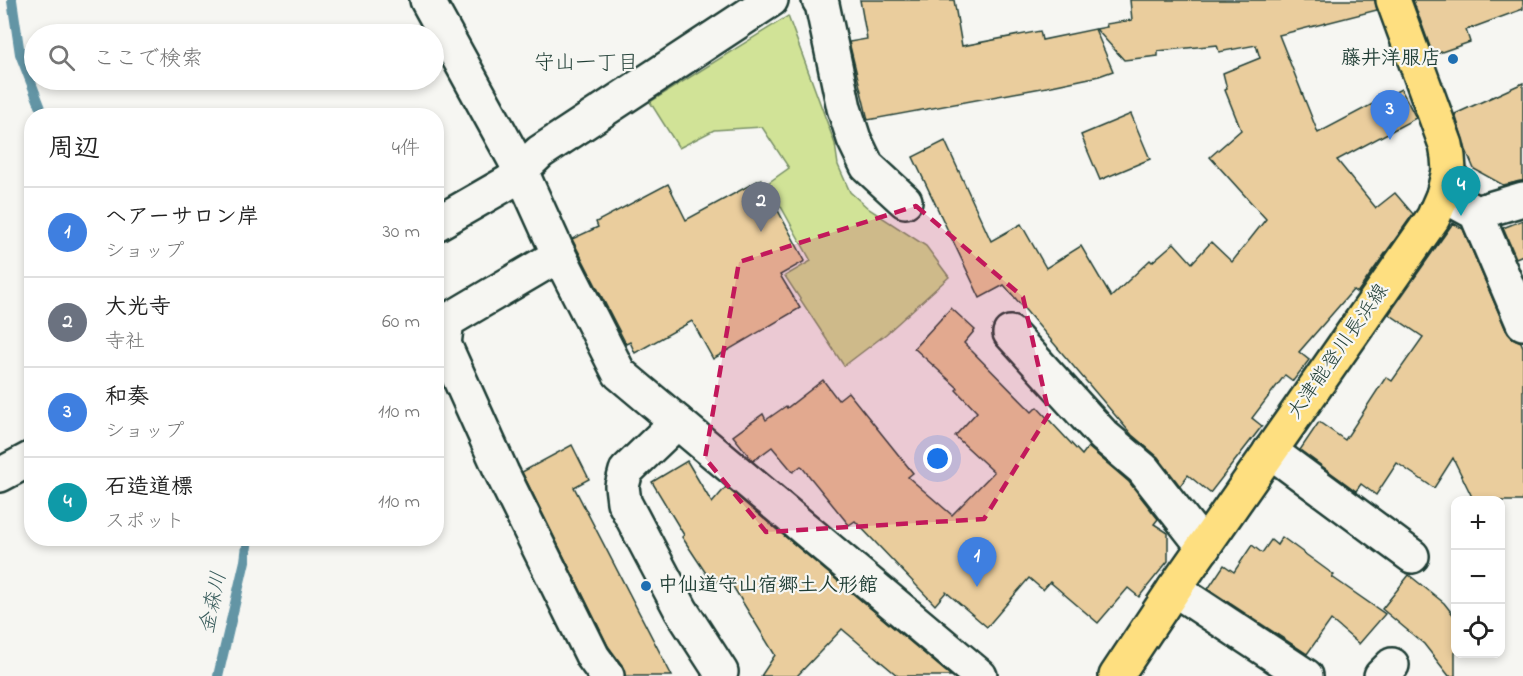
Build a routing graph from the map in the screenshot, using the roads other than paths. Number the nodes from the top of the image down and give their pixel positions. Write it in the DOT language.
graph roads {
  1 [pos="426,0"];
  2 [pos="771,0"];
  3 [pos="819,0"];
  4 [pos="1393,0"];
  5 [pos="439,24"];
  6 [pos="444,32"];
  7 [pos="521,171"];
  8 [pos="1443,195"];
  9 [pos="1523,199"];
  10 [pos="905,201"];
  11 [pos="1476,213"];
  12 [pos="444,219"];
  13 [pos="559,255"];
  14 [pos="1513,267"];
  15 [pos="1523,323"];
  16 [pos="1010,333"];
  17 [pos="677,422"];
  18 [pos="1270,451"];
  19 [pos="24,462"];
  20 [pos="0,475"];
  21 [pos="1204,547"];
  22 [pos="1412,556"];
  23 [pos="1174,589"];
  24 [pos="721,672"];
  25 [pos="607,676"];
  26 [pos="980,676"];
  27 [pos="1116,676"];
  28 [pos="1306,676"];
  1 -- 5 [label="street"];
  2 -- 7 [label="street"];
  3 -- 10 [label="street"];
  4 -- 8 [label="main road, 大津能登川長浜線"];
  6 -- 7 [label="street"];
  7 -- 12 [label="street"];
  7 -- 13 [label="street"];
  8 -- 11 [label="street"];
  8 -- 18 [label="main road, 大津能登川長浜線"];
  9 -- 11 [label="street"];
  11 -- 14 [label="street"];
  13 -- 17 [label="street"];
  13 -- 25 [label="street"];
  14 -- 15 [label="street"];
  16 -- 21 [label="street"];
  17 -- 24 [label="street"];
  17 -- 26 [label="street"];
  18 -- 21 [label="main road, 大津能登川長浜線"];
  18 -- 22 [label="street"];
  19 -- 20 [label="street"];
  21 -- 23 [label="main road, 大津能登川長浜線"];
  23 -- 27 [label="main road, 大津能登川長浜線"];
  23 -- 28 [label="street"];
}
